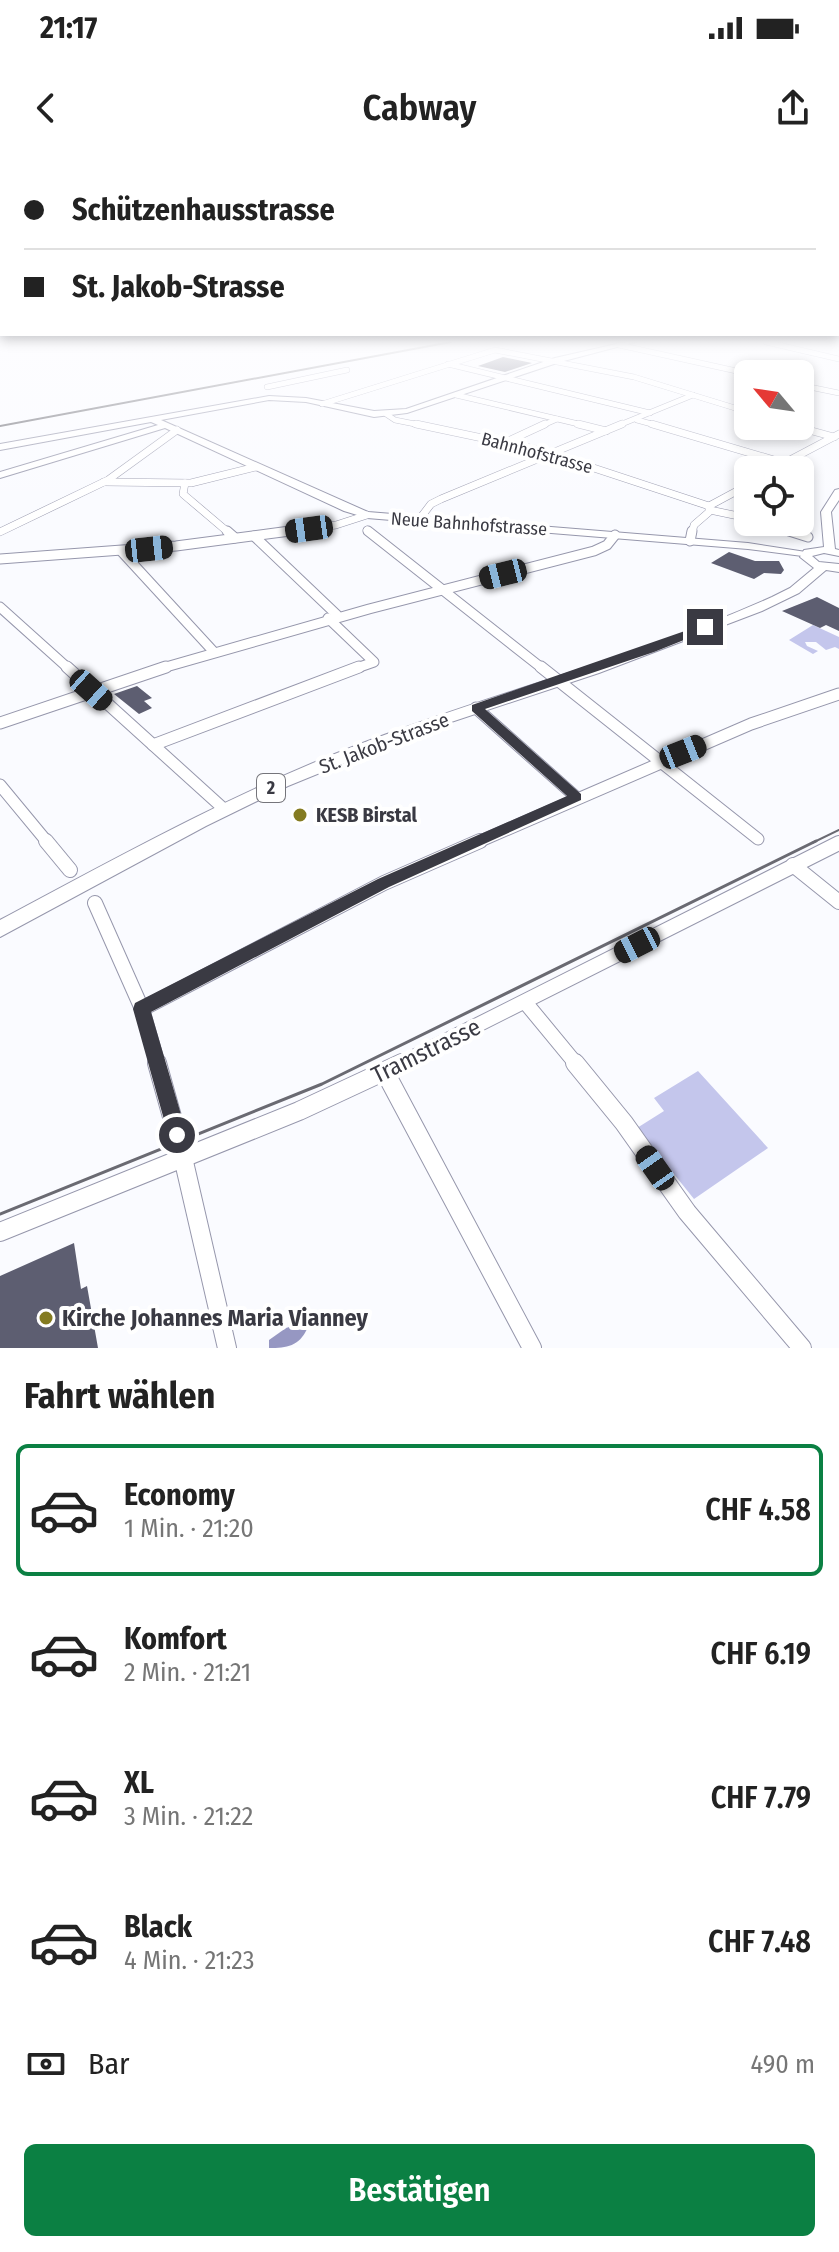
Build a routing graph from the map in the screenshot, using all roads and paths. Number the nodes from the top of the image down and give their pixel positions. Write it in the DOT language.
graph roads {
  1 [pos="342,397"];
  2 [pos="449,397"];
  3 [pos="466,397"];
  4 [pos="586,397"];
  5 [pos="687,397"];
  6 [pos="701,397"];
  7 [pos="280,398"];
  8 [pos="322,404"];
  9 [pos="734,408"];
  10 [pos="650,413"];
  11 [pos="386,414"];
  12 [pos="152,419"];
  13 [pos="557,419"];
  14 [pos="637,420"];
  15 [pos="163,426"];
  16 [pos="177,430"];
  17 [pos="607,431"];
  18 [pos="814,431"];
  19 [pos="836,436"];
  20 [pos="504,443"];
  21 [pos="0,447"];
  22 [pos="552,454"];
  23 [pos="760,456"];
  24 [pos="797,456"];
  25 [pos="256,467"];
  26 [pos="0,475"];
  27 [pos="104,482"];
  28 [pos="185,483"];
  29 [pos="839,492"];
  30 [pos="734,493"];
  31 [pos="710,508"];
  32 [pos="734,514"];
  33 [pos="367,515"];
  34 [pos="418,521"];
  35 [pos="367,530"];
  36 [pos="0,532"];
  37 [pos="615,535"];
  38 [pos="254,536"];
  39 [pos="805,536"];
  40 [pos="808,537"];
  41 [pos="235,538"];
  42 [pos="690,541"];
  43 [pos="122,552"];
  44 [pos="835,552"];
  45 [pos="806,555"];
  46 [pos="0,559"];
  47 [pos="822,567"];
  48 [pos="839,568"];
  49 [pos="442,589"];
  50 [pos="0,607"];
  51 [pos="333,617"];
  52 [pos="213,651"];
  53 [pos="557,681"];
  54 [pos="91,690"];
  55 [pos="839,694"];
  56 [pos="476,708"];
  57 [pos="0,723"];
  58 [pos="153,745"];
  59 [pos="660,762"];
  60 [pos="0,785"];
  61 [pos="576,797"];
  62 [pos="225,810"];
  63 [pos="758,839"];
  64 [pos="839,843"];
  65 [pos="793,865"];
  66 [pos="70,870"];
  67 [pos="839,902"];
  68 [pos="95,903"];
  69 [pos="0,929"];
  70 [pos="525,1002"];
  71 [pos="142,1009"];
  72 [pos="385,1072"];
  73 [pos="183,1157"];
  74 [pos="0,1232"];
  75 [pos="227,1348"];
  76 [pos="532,1348"];
  77 [pos="802,1348"];
  1 -- 8 [label="street"];
  2 -- 11 [label="street"];
  3 -- 13 [label="street"];
  4 -- 10 [label="street"];
  5 -- 10 [label="street"];
  6 -- 9 [label="street"];
  7 -- 8 [label="street, Bahnhofstrasse"];
  7 -- 12 [label="street, Bahnhofstrasse"];
  8 -- 11 [label="street, Bahnhofstrasse"];
  10 -- 14 [label="street"];
  11 -- 20 [label="street, Bahnhofstrasse"];
  12 -- 15 [label="street, Neue Bahnhofstrasse"];
  12 -- 21 [label="street, Bahnhofstrasse"];
  13 -- 17 [label="street"];
  13 -- 20 [label="street"];
  14 -- 17 [label="street"];
  14 -- 23 [label="street"];
  15 -- 16 [label="street, Neue Bahnhofstrasse"];
  15 -- 26 [label="street"];
  16 -- 25 [label="street, Neue Bahnhofstrasse"];
  16 -- 27 [label="street"];
  17 -- 22 [label="street"];
  18 -- 19 [label="street"];
  19 -- 24 [label="street"];
  20 -- 22 [label="street, Bahnhofstrasse"];
  22 -- 31 [label="street, Bahnhofstrasse"];
  22 -- 34 [label="street"];
  25 -- 28 [label="street"];
  25 -- 33 [label="street, Neue Bahnhofstrasse"];
  27 -- 28 [label="street"];
  27 -- 36 [label="street"];
  28 -- 41 [label="street"];
  29 -- 44 [label="street"];
  30 -- 31 [label="street"];
  31 -- 32 [label="street, Bahnhofstrasse"];
  31 -- 42 [label="street"];
  33 -- 34 [label="street, Neue Bahnhofstrasse"];
  33 -- 38 [label="street"];
  34 -- 37 [label="street, Neue Bahnhofstrasse"];
  35 -- 49 [label="street"];
  37 -- 42 [label="street, Neue Bahnhofstrasse"];
  37 -- 49 [label="street"];
  38 -- 41 [label="street"];
  38 -- 51 [label="street"];
  39 -- 40 [label="street"];
  41 -- 43 [label="street"];
  42 -- 45 [label="street, Neue Bahnhofstrasse"];
  43 -- 46 [label="street"];
  43 -- 52 [label="street"];
  44 -- 45 [label="street"];
  45 -- 47 [label="street"];
  47 -- 48 [label="street"];
  47 -- 53 [label="street, St. Jakob-Strasse / 2"];
  49 -- 51 [label="street"];
  49 -- 53 [label="street"];
  50 -- 54 [label="street"];
  51 -- 52 [label="street"];
  51 -- 58 [label="street"];
  52 -- 54 [label="street"];
  53 -- 56 [label="street, St. Jakob-Strasse / 2"];
  53 -- 59 [label="street"];
  54 -- 57 [label="street"];
  54 -- 58 [label="street"];
  55 -- 59 [label="street"];
  56 -- 61 [label="street"];
  56 -- 62 [label="street, St. Jakob-Strasse / 2"];
  58 -- 62 [label="street"];
  59 -- 61 [label="street"];
  59 -- 63 [label="street"];
  60 -- 66 [label="street"];
  61 -- 71 [label="street"];
  62 -- 69 [label="street, St. Jakob-Strasse / 2"];
  64 -- 65 [label="street, Tramstrasse"];
  65 -- 67 [label="street"];
  65 -- 70 [label="street, Tramstrasse"];
  68 -- 71 [label="street"];
  70 -- 72 [label="street, Tramstrasse"];
  70 -- 77 [label="street"];
  71 -- 73 [label="street"];
  72 -- 73 [label="street, Tramstrasse"];
  72 -- 76 [label="street"];
  73 -- 74 [label="street, Tramstrasse"];
  73 -- 75 [label="street"];
}
